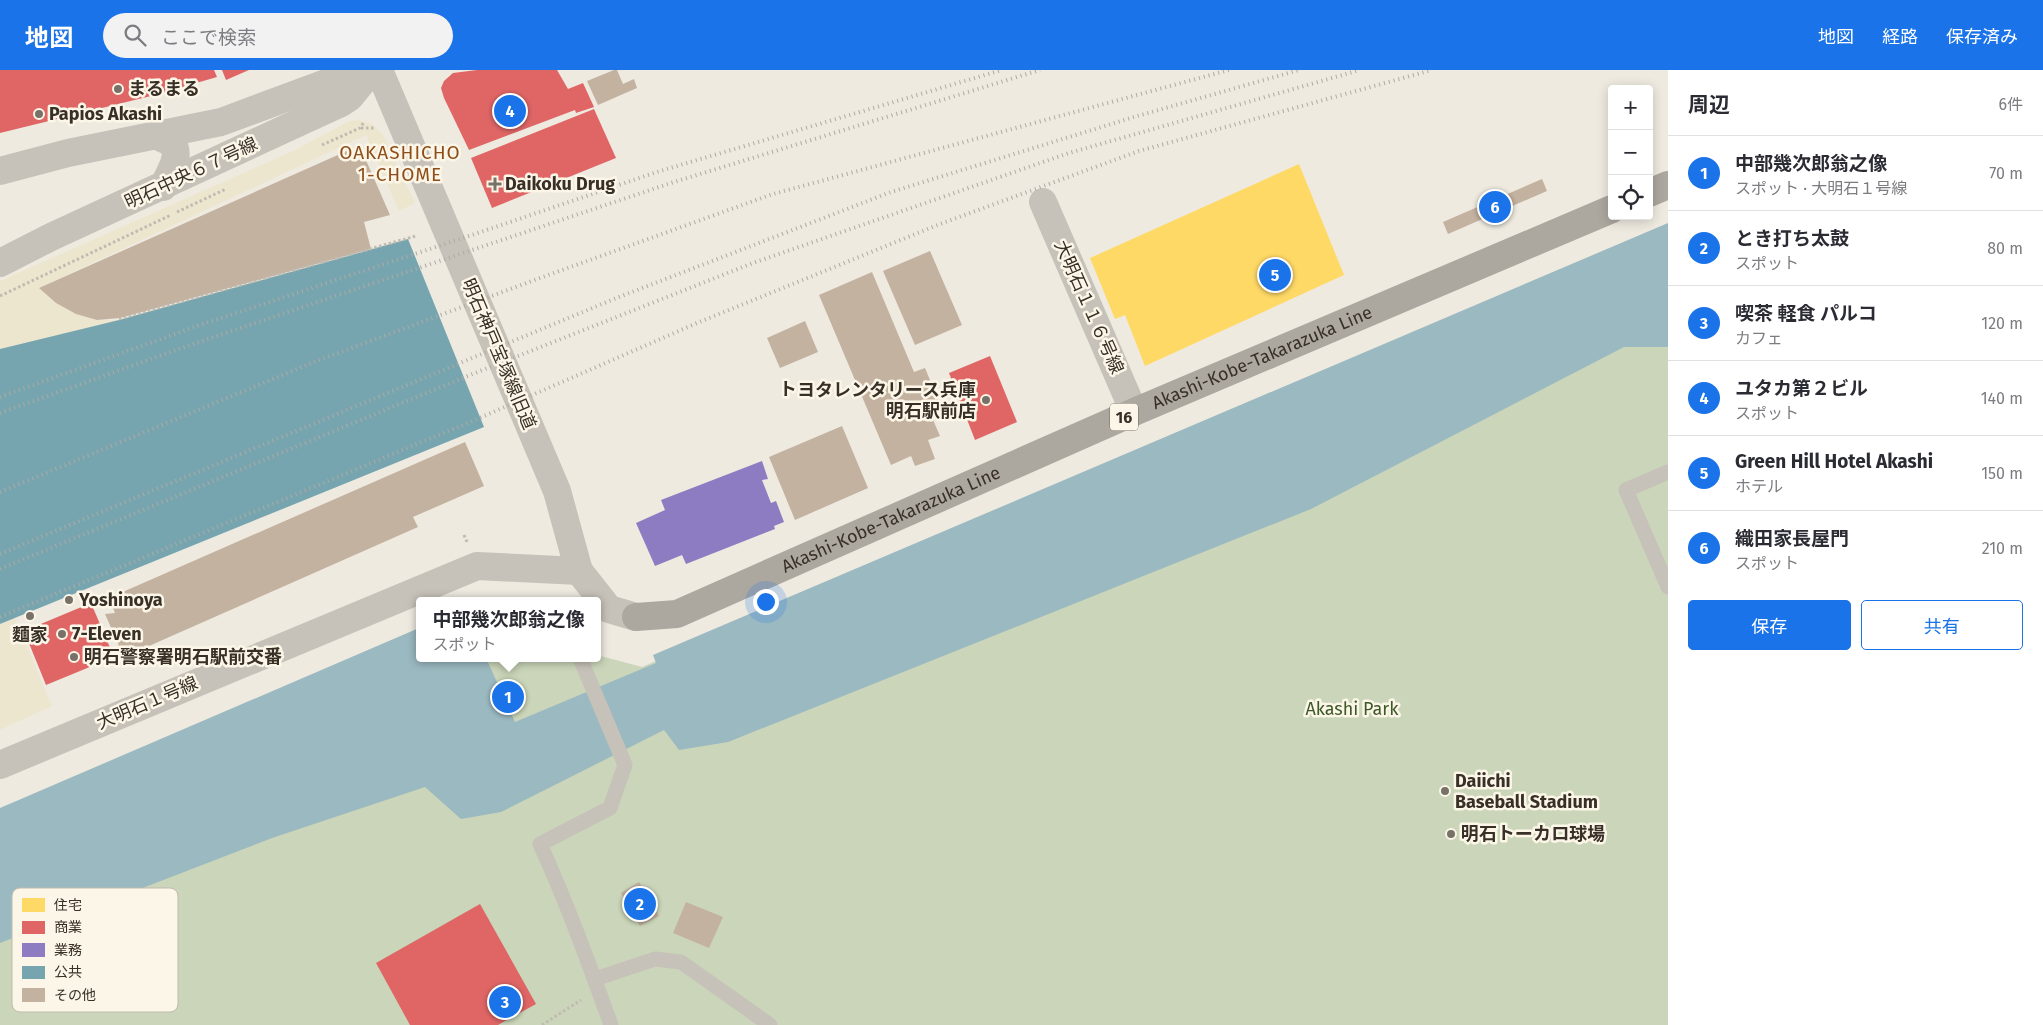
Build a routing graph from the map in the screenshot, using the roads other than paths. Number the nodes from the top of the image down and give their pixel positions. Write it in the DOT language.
graph roads {
  1 [pos="361,70"];
  2 [pos="372,70"];
  3 [pos="379,70"];
  4 [pos="155,135"];
  5 [pos="0,171"];
  6 [pos="1668,185"];
  7 [pos="163,187"];
  8 [pos="1653,191"];
  9 [pos="1043,202"];
  10 [pos="1608,211"];
  11 [pos="0,263"];
  12 [pos="1134,412"];
  13 [pos="1668,472"];
  14 [pos="579,571"];
  15 [pos="1668,587"];
  16 [pos="599,597"];
  17 [pos="601,600"];
  18 [pos="636,617"];
  19 [pos="582,662"];
  20 [pos="0,765"];
  21 [pos="597,984"];
  22 [pos="610,1025"];
  23 [pos="770,1025"];
  1 -- 4 [label="street, 明石中央６７号線"];
  2 -- 7 [label="street, 明石中央６７号線"];
  3 -- 14 [label="street, 明石神戸宝塚線旧道"];
  4 -- 5 [label="street, 明石中央６７号線"];
  4 -- 7 [label="street"];
  6 -- 8 [label="main road"];
  7 -- 11 [label="street, 明石中央６７号線"];
  9 -- 12 [label="street, 大明石１１６号線"];
  10 -- 12 [label="main road, Akashi-Kobe-Takarazuka Line / 16"];
  12 -- 18 [label="main road, Akashi-Kobe-Takarazuka Line / 16"];
  13 -- 15 [label="lane"];
  14 -- 16 [label="street, 明石神戸宝塚線旧道"];
  14 -- 20 [label="street, 大明石１号線"];
  17 -- 18 [label="street, 明石神戸宝塚線旧道"];
  19 -- 21 [label="lane"];
  21 -- 22 [label="lane"];
  21 -- 23 [label="lane"];
}
